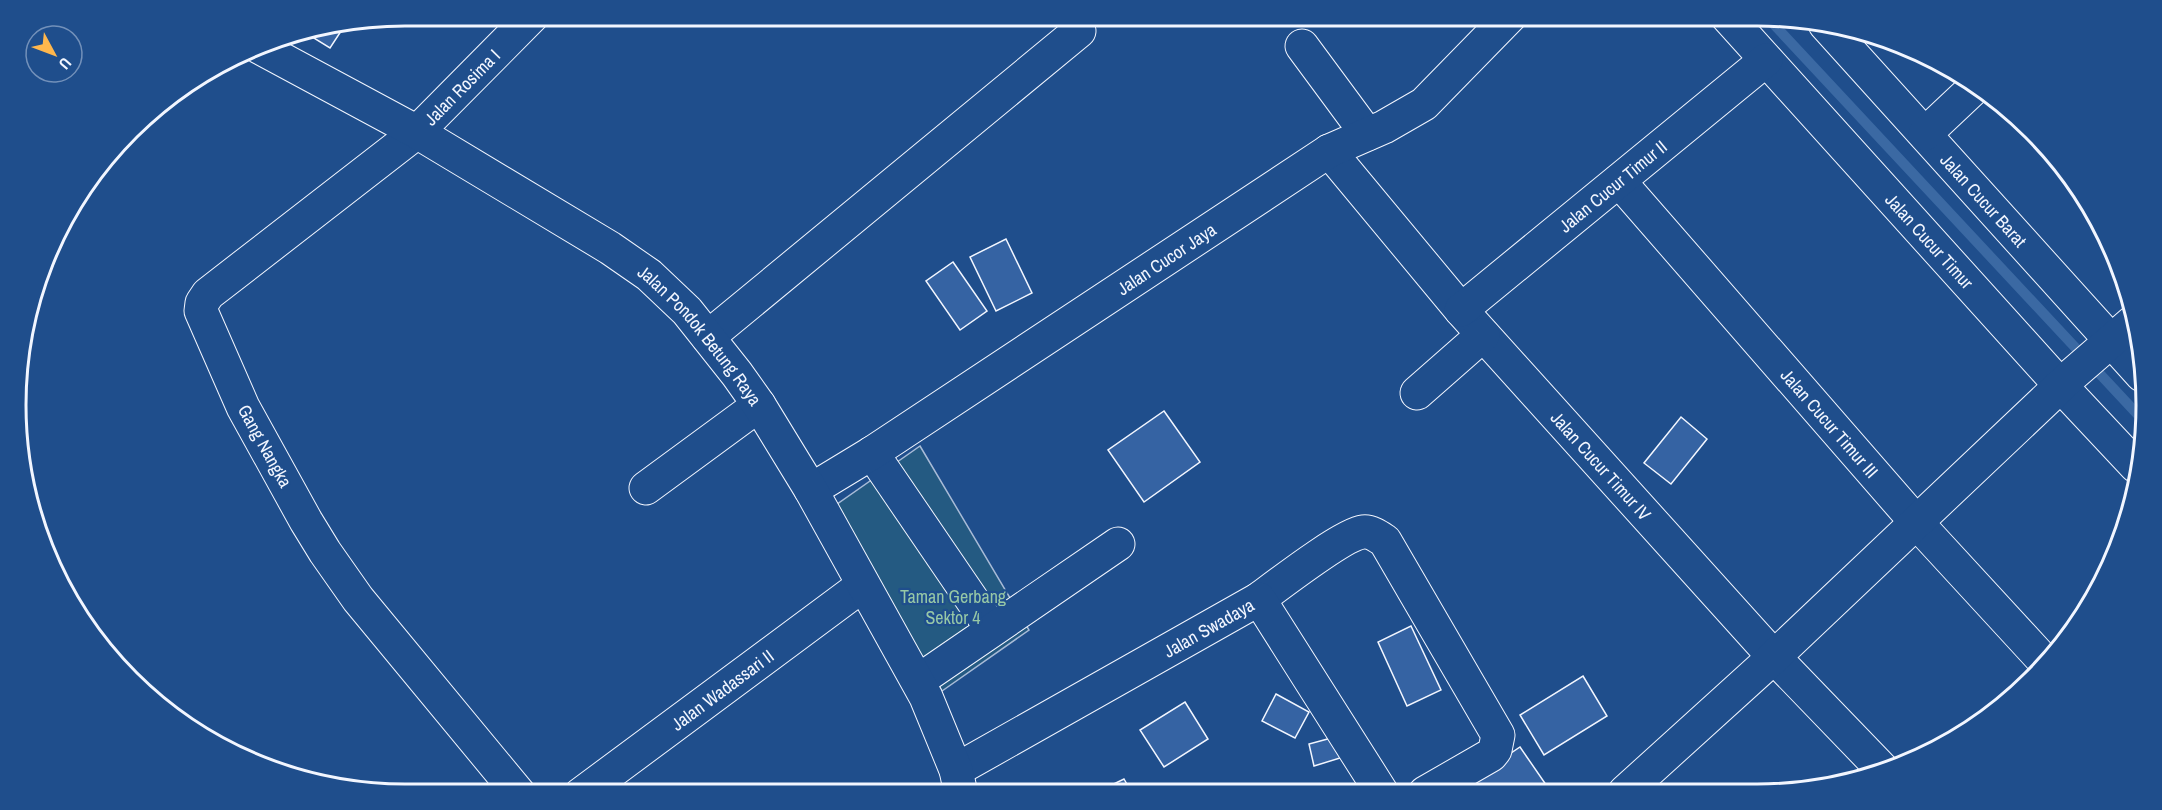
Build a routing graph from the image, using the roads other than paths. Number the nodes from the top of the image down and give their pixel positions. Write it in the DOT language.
graph roads {
  1 [pos="522,26"];
  2 [pos="1500,26"];
  3 [pos="1736,26"];
  4 [pos="1079,31"];
  5 [pos="1833,33"];
  6 [pos="1302,46"];
  7 [pos="267,51"];
  8 [pos="1766,60"];
  9 [pos="1971,91"];
  10 [pos="417,132"];
  11 [pos="1367,134"];
  12 [pos="1925,134"];
  13 [pos="1329,151"];
  14 [pos="1619,181"];
  15 [pos="1461,310"];
  16 [pos="1484,335"];
  17 [pos="708,337"];
  18 [pos="2114,337"];
  19 [pos="2134,364"];
  20 [pos="2067,380"];
  21 [pos="1417,393"];
  22 [pos="759,405"];
  23 [pos="872,453"];
  24 [pos="2132,461"];
  25 [pos="646,489"];
  26 [pos="811,490"];
  27 [pos="1917,523"];
  28 [pos="1118,544"];
  29 [pos="863,585"];
  30 [pos="1259,598"];
  31 [pos="992,629"];
  32 [pos="1774,657"];
  33 [pos="2040,657"];
  34 [pos="918,681"];
  35 [pos="1878,764"];
  36 [pos="958,782"];
  37 [pos="511,784"];
  38 [pos="600,784"];
  39 [pos="1376,784"];
  40 [pos="1441,784"];
  41 [pos="1634,784"];
  1 -- 10 [label="street, Jalan Rosima I"];
  2 -- 11 [label="street, Jalan Cucor Jaya"];
  3 -- 8 [label="street, Jalan Cucur Timur"];
  4 -- 17 [label="street"];
  5 -- 12 [label="street, Jalan Cucur Barat"];
  6 -- 11 [label="street"];
  7 -- 10 [label="street, Jalan Pondok Betung Raya"];
  8 -- 14 [label="street, Jalan Cucur Timur II"];
  8 -- 20 [label="street, Jalan Cucur Timur"];
  9 -- 12 [label="street"];
  10 -- 17 [label="street, Jalan Pondok Betung Raya"];
  10 -- 37 [label="street, Gang Nangka"];
  11 -- 13 [label="street, Jalan Cucor Jaya"];
  12 -- 18 [label="street, Jalan Cucur Barat"];
  13 -- 15 [label="street, Jalan Cucur Timur IV"];
  13 -- 23 [label="street, Jalan Cucor Jaya"];
  14 -- 15 [label="street, Jalan Cucur Timur II"];
  14 -- 27 [label="street, Jalan Cucur Timur III"];
  15 -- 16 [label="street, Jalan Cucur Timur IV"];
  16 -- 21 [label="street"];
  16 -- 32 [label="street, Jalan Cucur Timur IV"];
  17 -- 22 [label="street, Jalan Pondok Betung Raya"];
  18 -- 19 [label="street, Jalan Cucur Barat"];
  18 -- 20 [label="street"];
  20 -- 24 [label="street, Jalan Cucur Timur"];
  20 -- 27 [label="street"];
  22 -- 25 [label="street"];
  22 -- 26 [label="street, Jalan Pondok Betung Raya"];
  23 -- 26 [label="street, Jalan Cucor Jaya"];
  23 -- 31 [label="street"];
  26 -- 29 [label="street, Jalan Pondok Betung Raya"];
  27 -- 32 [label="street"];
  27 -- 33 [label="street, Jalan Cucur Timur III"];
  28 -- 31 [label="street"];
  29 -- 34 [label="street, Jalan Pondok Betung Raya"];
  29 -- 38 [label="street, Jalan Wadassari II"];
  30 -- 36 [label="street, Jalan Swadaya"];
  30 -- 39 [label="street, Jalan Swadaya"];
  30 -- 40 [label="street"];
  31 -- 34 [label="street"];
  32 -- 35 [label="street, Jalan Cucur Timur IV"];
  32 -- 41 [label="street"];
  34 -- 36 [label="street, Jalan Pondok Betung Raya"];
}
